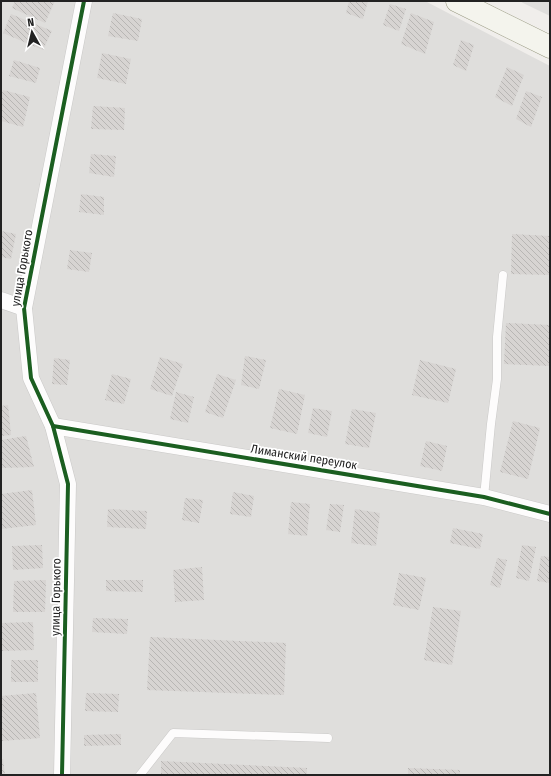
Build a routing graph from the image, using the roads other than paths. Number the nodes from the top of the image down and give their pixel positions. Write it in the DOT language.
graph roads {
  1 [pos="84,1"];
  2 [pos="457,1"];
  3 [pos="550,48"];
  4 [pos="503,275"];
  5 [pos="1,300"];
  6 [pos="24,308"];
  7 [pos="53,426"];
  8 [pos="484,497"];
  9 [pos="550,514"];
  10 [pos="328,738"];
  11 [pos="62,775"];
  12 [pos="140,775"];
  1 -- 6 [label="street, улица Горького"];
  2 -- 3 [label="main road"];
  4 -- 8 [label="lane"];
  5 -- 6 [label="street"];
  6 -- 7 [label="street, улица Горького"];
  7 -- 8 [label="street, Лиманский переулок"];
  7 -- 11 [label="street, улица Горького"];
  8 -- 9 [label="street, Лиманский переулок"];
  10 -- 12 [label="lane"];
}
